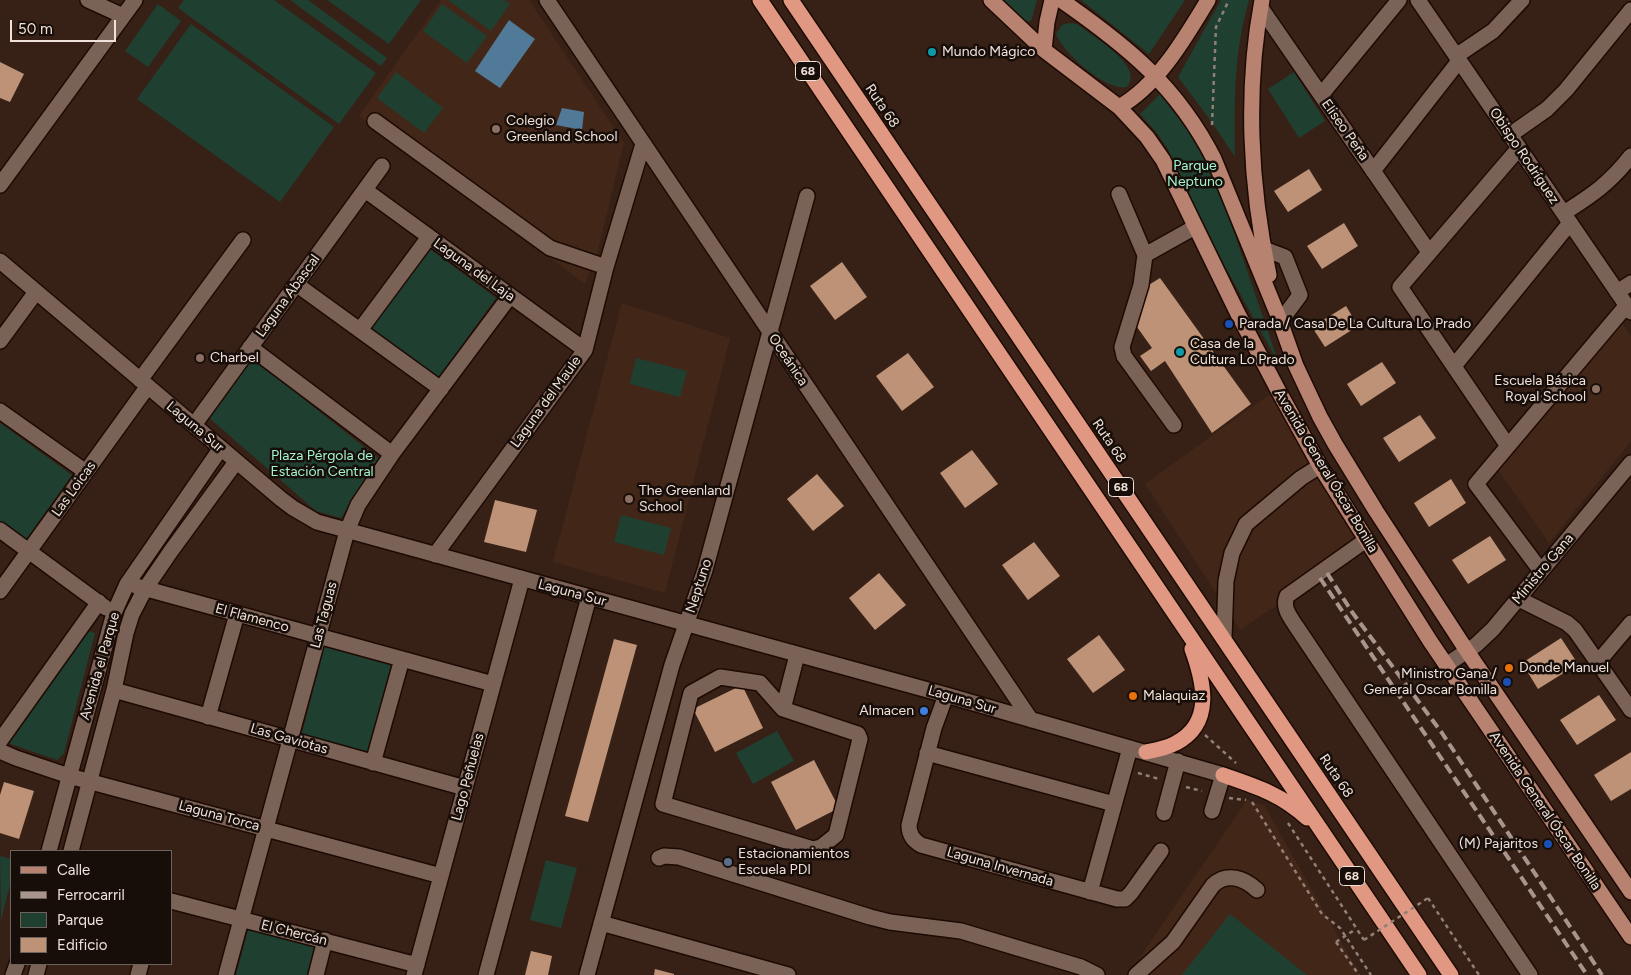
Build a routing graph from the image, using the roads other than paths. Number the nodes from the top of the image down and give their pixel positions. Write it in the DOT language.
graph roads {
  1 [pos="88,0"];
  2 [pos="135,0"];
  3 [pos="547,0"];
  4 [pos="760,0"];
  5 [pos="791,0"];
  6 [pos="991,0"];
  7 [pos="1052,0"];
  8 [pos="1061,0"];
  9 [pos="1208,0"];
  10 [pos="1399,0"];
  11 [pos="1418,0"];
  12 [pos="1522,0"];
  13 [pos="1262,4"];
  14 [pos="1631,10"];
  15 [pos="123,16"];
  16 [pos="1044,50"];
  17 [pos="1458,58"];
  18 [pos="1155,75"];
  19 [pos="1321,95"];
  20 [pos="1119,107"];
  21 [pos="375,122"];
  22 [pos="1510,135"];
  23 [pos="643,144"];
  24 [pos="1519,148"];
  25 [pos="1631,156"];
  26 [pos="382,166"];
  27 [pos="1373,171"];
  28 [pos="0,185"];
  29 [pos="365,190"];
  30 [pos="1119,194"];
  31 [pos="807,196"];
  32 [pos="1567,218"];
  33 [pos="1195,227"];
  34 [pos="429,237"];
  35 [pos="243,240"];
  36 [pos="1264,249"];
  37 [pos="1429,252"];
  38 [pos="1145,255"];
  39 [pos="0,261"];
  40 [pos="606,267"];
  41 [pos="1631,283"];
  42 [pos="296,284"];
  43 [pos="36,292"];
  44 [pos="1618,292"];
  45 [pos="510,296"];
  46 [pos="1629,309"];
  47 [pos="1279,320"];
  48 [pos="360,330"];
  49 [pos="770,333"];
  50 [pos="0,341"];
  51 [pos="250,347"];
  52 [pos="584,350"];
  53 [pos="1454,366"];
  54 [pos="144,383"];
  55 [pos="441,389"];
  56 [pos="0,411"];
  57 [pos="1174,425"];
  58 [pos="194,426"];
  59 [pos="1508,446"];
  60 [pos="220,448"];
  61 [pos="392,454"];
  62 [pos="236,462"];
  63 [pos="1631,463"];
  64 [pos="1320,466"];
  65 [pos="86,472"];
  66 [pos="0,530"];
  67 [pos="347,531"];
  68 [pos="1366,540"];
  69 [pos="29,551"];
  70 [pos="435,555"];
  71 [pos="1541,571"];
  72 [pos="522,579"];
  73 [pos="127,584"];
  74 [pos="145,589"];
  75 [pos="0,591"];
  76 [pos="589,598"];
  77 [pos="1519,599"];
  78 [pos="98,602"];
  79 [pos="114,613"];
  80 [pos="237,614"];
  81 [pos="1631,623"];
  82 [pos="686,624"];
  83 [pos="1182,625"];
  84 [pos="318,636"];
  85 [pos="1224,639"];
  86 [pos="1468,651"];
  87 [pos="797,655"];
  88 [pos="402,659"];
  89 [pos="1598,662"];
  90 [pos="1446,664"];
  91 [pos="493,684"];
  92 [pos="114,690"];
  93 [pos="946,695"];
  94 [pos="782,709"];
  95 [pos="1631,710"];
  96 [pos="208,717"];
  97 [pos="1031,720"];
  98 [pos="290,740"];
  99 [pos="0,741"];
  100 [pos="1130,748"];
  101 [pos="0,751"];
  102 [pos="928,752"];
  103 [pos="1146,752"];
  104 [pos="1178,761"];
  105 [pos="373,763"];
  106 [pos="1223,775"];
  107 [pos="70,776"];
  108 [pos="90,781"];
  109 [pos="465,788"];
  110 [pos="1114,804"];
  111 [pos="1212,811"];
  112 [pos="1164,813"];
  113 [pos="266,829"];
  114 [pos="1321,831"];
  115 [pos="49,850"];
  116 [pos="71,850"];
  117 [pos="1161,850"];
  118 [pos="659,858"];
  119 [pos="441,876"];
  120 [pos="1257,890"];
  121 [pos="1090,892"];
  122 [pos="1631,892"];
  123 [pos="172,901"];
  124 [pos="241,920"];
  125 [pos="601,923"];
  126 [pos="1631,937"];
  127 [pos="325,940"];
  128 [pos="415,970"];
  129 [pos="1414,971"];
  130 [pos="226,975"];
  131 [pos="316,975"];
  132 [pos="486,975"];
  133 [pos="587,975"];
  134 [pos="788,975"];
  135 [pos="1097,975"];
  136 [pos="1136,975"];
  137 [pos="1451,975"];
  138 [pos="1530,975"];
  1 -- 15 [label="street"];
  2 -- 15 [label="street"];
  3 -- 23 [label="street, Oceánica"];
  4 -- 83 [label="highway, 68"];
  5 -- 85 [label="highway, Ruta 68 / 68"];
  6 -- 16 [label="main road, Avenida General Óscar Bonilla"];
  7 -- 16 [label="main road"];
  8 -- 18 [label="main road, Avenida General Óscar Bonilla"];
  9 -- 18 [label="main road"];
  10 -- 19 [label="street"];
  11 -- 17 [label="street, Obispo Rodríguez"];
  12 -- 17 [label="street"];
  13 -- 19 [label="street, Eliseo Peña"];
  13 -- 36 [label="main road"];
  14 -- 22 [label="street"];
  15 -- 28 [label="street"];
  16 -- 20 [label="main road, Avenida General Óscar Bonilla"];
  17 -- 22 [label="street, Obispo Rodríguez"];
  17 -- 27 [label="street"];
  18 -- 20 [label="main road"];
  18 -- 47 [label="main road, Avenida General Óscar Bonilla"];
  19 -- 27 [label="street, Eliseo Peña"];
  20 -- 33 [label="main road, Avenida General Óscar Bonilla"];
  21 -- 40 [label="street"];
  22 -- 24 [label="street, Obispo Rodríguez"];
  23 -- 40 [label="street, Laguna del Maule"];
  23 -- 49 [label="street, Oceánica"];
  24 -- 32 [label="street, Obispo Rodríguez"];
  24 -- 37 [label="street"];
  25 -- 32 [label="street"];
  26 -- 29 [label="street, Laguna Abascal"];
  27 -- 37 [label="street, Eliseo Peña"];
  29 -- 34 [label="street, Laguna del Laja"];
  29 -- 42 [label="street, Laguna Abascal"];
  30 -- 38 [label="street"];
  31 -- 49 [label="street, Neptuno"];
  32 -- 44 [label="street, Obispo Rodríguez"];
  32 -- 53 [label="street"];
  33 -- 38 [label="street"];
  33 -- 64 [label="main road, Avenida General Óscar Bonilla"];
  34 -- 45 [label="street, Laguna del Laja"];
  34 -- 48 [label="street"];
  35 -- 54 [label="street, Las Loicas"];
  36 -- 47 [label="main road"];
  36 -- 47 [label="street"];
  37 -- 53 [label="street"];
  38 -- 57 [label="street"];
  39 -- 43 [label="street, Laguna Sur"];
  40 -- 52 [label="street, Laguna del Maule"];
  41 -- 44 [label="street"];
  42 -- 48 [label="street"];
  42 -- 51 [label="street, Laguna Abascal"];
  43 -- 50 [label="street"];
  43 -- 54 [label="street, Laguna Sur"];
  44 -- 46 [label="street, Obispo Rodríguez"];
  45 -- 52 [label="street, Laguna del Laja"];
  45 -- 55 [label="street, Las Taguas"];
  46 -- 59 [label="street"];
  47 -- 86 [label="main road, Avenida General Óscar Bonilla"];
  48 -- 55 [label="street"];
  49 -- 82 [label="street, Neptuno"];
  49 -- 97 [label="street, Oceánica"];
  51 -- 58 [label="street, Laguna Abascal"];
  51 -- 61 [label="street"];
  52 -- 70 [label="street, Laguna del Maule"];
  53 -- 59 [label="street"];
  54 -- 58 [label="street, Laguna Sur"];
  54 -- 65 [label="street, Las Loicas"];
  55 -- 61 [label="street, Las Taguas"];
  56 -- 65 [label="street"];
  58 -- 60 [label="street, Laguna Sur"];
  59 -- 71 [label="street"];
  60 -- 62 [label="street, Laguna Sur"];
  60 -- 73 [label="street, Avenida el Parque"];
  61 -- 67 [label="street, Las Taguas"];
  62 -- 67 [label="street, Laguna Sur"];
  62 -- 74 [label="street, Avenida el Parque"];
  63 -- 71 [label="street, Ministro Gana"];
  64 -- 68 [label="main road, Avenida General Óscar Bonilla"];
  64 -- 85 [label="street"];
  65 -- 69 [label="street, Las Loicas"];
  66 -- 69 [label="street"];
  67 -- 70 [label="street, Laguna Sur"];
  67 -- 84 [label="street, Las Taguas"];
  68 -- 90 [label="main road, Avenida General Óscar Bonilla"];
  68 -- 138 [label="street"];
  69 -- 75 [label="street, Las Loicas"];
  69 -- 78 [label="street"];
  70 -- 72 [label="street, Laguna Sur"];
  71 -- 77 [label="street, Ministro Gana"];
  72 -- 76 [label="street, Laguna Sur"];
  72 -- 91 [label="street, Lago Peñuelas"];
  73 -- 74 [label="street, El Flamenco"];
  73 -- 79 [label="street, Avenida el Parque"];
  74 -- 80 [label="street, El Flamenco"];
  74 -- 92 [label="street, Avenida el Parque"];
  76 -- 82 [label="street, Laguna Sur"];
  76 -- 132 [label="street"];
  77 -- 86 [label="street, Ministro Gana"];
  77 -- 89 [label="street"];
  78 -- 79 [label="street"];
  78 -- 99 [label="street"];
  79 -- 107 [label="street, Avenida el Parque"];
  80 -- 84 [label="street, El Flamenco"];
  80 -- 96 [label="street"];
  81 -- 89 [label="street"];
  82 -- 87 [label="street, Laguna Sur"];
  82 -- 125 [label="street, Neptuno"];
  83 -- 103 [label="highway"];
  83 -- 114 [label="highway, 68"];
  84 -- 88 [label="street, El Flamenco"];
  84 -- 98 [label="street, Las Taguas"];
  85 -- 137 [label="highway, Ruta 68 / 68"];
  86 -- 90 [label="street, Ministro Gana"];
  86 -- 122 [label="main road, Avenida General Óscar Bonilla"];
  87 -- 93 [label="street, Laguna Sur"];
  87 -- 94 [label="street"];
  88 -- 91 [label="street, El Flamenco"];
  88 -- 105 [label="street"];
  89 -- 95 [label="street"];
  90 -- 126 [label="main road, Avenida General Óscar Bonilla"];
  91 -- 109 [label="street, Lago Peñuelas"];
  92 -- 96 [label="street, Las Gaviotas"];
  92 -- 108 [label="street, Avenida el Parque"];
  93 -- 97 [label="street, Laguna Sur"];
  93 -- 102 [label="street, Laguna Invernada"];
  94 -- 94 [label="street"];
  96 -- 98 [label="street, Las Gaviotas"];
  97 -- 100 [label="street, Laguna Sur"];
  98 -- 105 [label="street, Las Gaviotas"];
  98 -- 113 [label="street, Las Taguas"];
  100 -- 103 [label="street, Laguna Sur"];
  100 -- 110 [label="street"];
  101 -- 107 [label="street, Laguna Torca"];
  102 -- 110 [label="street"];
  102 -- 121 [label="street, Laguna Invernada"];
  103 -- 104 [label="street, Laguna Sur"];
  104 -- 106 [label="street, Laguna Sur"];
  104 -- 112 [label="street"];
  105 -- 109 [label="street, Las Gaviotas"];
  106 -- 111 [label="street"];
  106 -- 114 [label="highway"];
  107 -- 108 [label="street, Laguna Torca"];
  107 -- 115 [label="street, Avenida el Parque"];
  108 -- 113 [label="street, Laguna Torca"];
  108 -- 116 [label="street, Avenida el Parque"];
  109 -- 119 [label="street, Lago Peñuelas"];
  110 -- 121 [label="street"];
  113 -- 119 [label="street, Laguna Torca"];
  113 -- 124 [label="street, Las Taguas"];
  114 -- 129 [label="highway, 68"];
  117 -- 121 [label="street"];
  118 -- 135 [label="street"];
  119 -- 128 [label="street, Lago Peñuelas"];
  120 -- 136 [label="street"];
  123 -- 124 [label="street, El Chercán"];
  124 -- 127 [label="street, El Chercán"];
  124 -- 130 [label="street, Las Taguas"];
  125 -- 133 [label="street, Neptuno"];
  125 -- 134 [label="street"];
  127 -- 128 [label="street, El Chercán"];
  127 -- 131 [label="street"];
}
